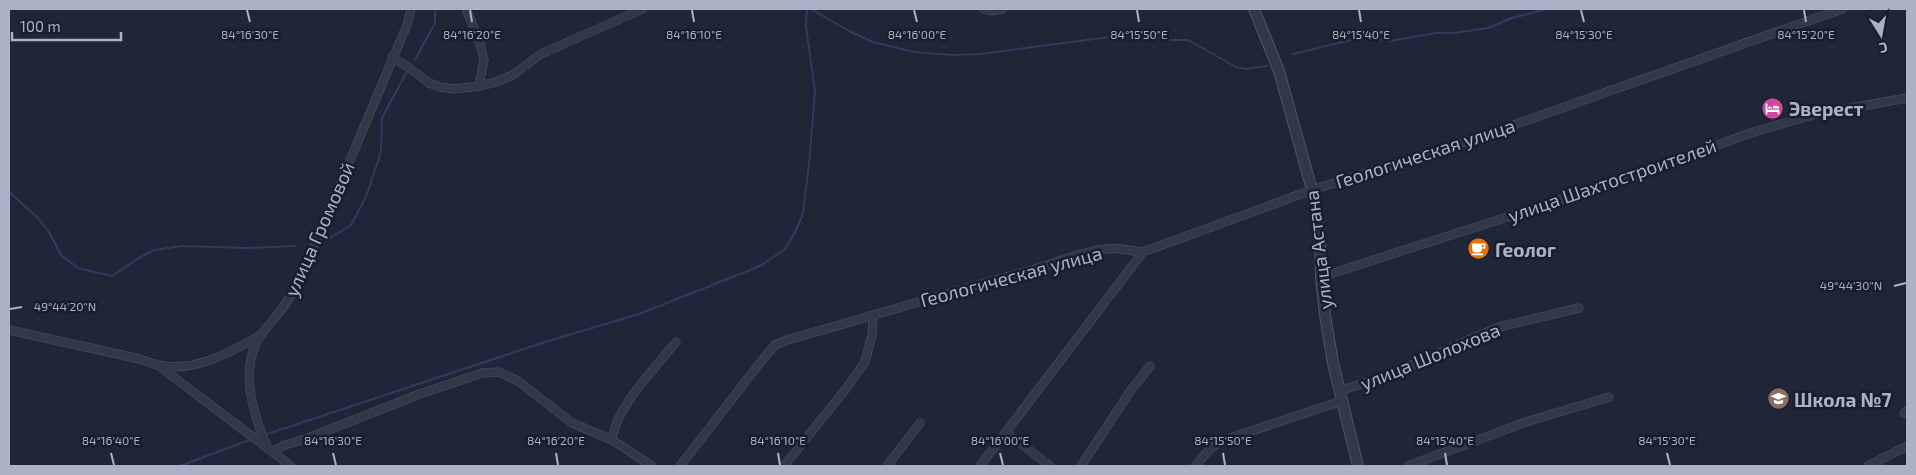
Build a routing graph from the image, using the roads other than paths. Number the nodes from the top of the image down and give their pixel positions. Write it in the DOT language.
graph roads {
  1 [pos="411,9"];
  2 [pos="466,9"];
  3 [pos="642,9"];
  4 [pos="1002,9"];
  5 [pos="1254,9"];
  6 [pos="1842,9"];
  7 [pos="987,10"];
  8 [pos="392,57"];
  9 [pos="478,86"];
  10 [pos="1907,98"];
  11 [pos="1312,190"];
  12 [pos="1143,252"];
  13 [pos="1321,277"];
  14 [pos="1579,308"];
  15 [pos="873,317"];
  16 [pos="9,330"];
  17 [pos="262,334"];
  18 [pos="676,342"];
  19 [pos="159,366"];
  20 [pos="1150,366"];
  21 [pos="1341,396"];
  22 [pos="1609,397"];
  23 [pos="920,423"];
  24 [pos="1006,433"];
  25 [pos="612,440"];
  26 [pos="1907,446"];
  27 [pos="270,451"];
  28 [pos="290,466"];
  29 [pos="652,466"];
  30 [pos="680,466"];
  31 [pos="784,466"];
  32 [pos="887,466"];
  33 [pos="980,466"];
  34 [pos="1050,466"];
  35 [pos="1081,466"];
  36 [pos="1195,466"];
  37 [pos="1358,466"];
  38 [pos="1408,466"];
  39 [pos="1868,466"];
  1 -- 8 [label="street, улица Громовой"];
  2 -- 9 [label="street"];
  3 -- 9 [label="street"];
  4 -- 7 [label="street"];
  5 -- 11 [label="street, улица Астана"];
  6 -- 11 [label="street, Геологическая улица"];
  8 -- 9 [label="street"];
  8 -- 17 [label="street, улица Громовой"];
  10 -- 13 [label="street, улица Шахтостроителей"];
  11 -- 12 [label="street, Геологическая улица"];
  11 -- 13 [label="street, улица Астана"];
  12 -- 15 [label="street, Геологическая улица"];
  12 -- 24 [label="street"];
  13 -- 21 [label="street, улица Астана"];
  14 -- 21 [label="street, улица Шолохова"];
  15 -- 30 [label="street, Геологическая улица"];
  15 -- 31 [label="street"];
  16 -- 19 [label="street"];
  17 -- 19 [label="street"];
  17 -- 27 [label="street, улица Громовой"];
  18 -- 25 [label="street"];
  19 -- 27 [label="street"];
  20 -- 35 [label="street"];
  21 -- 36 [label="street, улица Шолохова"];
  21 -- 37 [label="street, улица Астана"];
  22 -- 38 [label="street"];
  23 -- 32 [label="street"];
  24 -- 33 [label="street"];
  24 -- 34 [label="street"];
  25 -- 27 [label="street"];
  25 -- 29 [label="street"];
  26 -- 39 [label="street"];
  27 -- 28 [label="street"];
}
